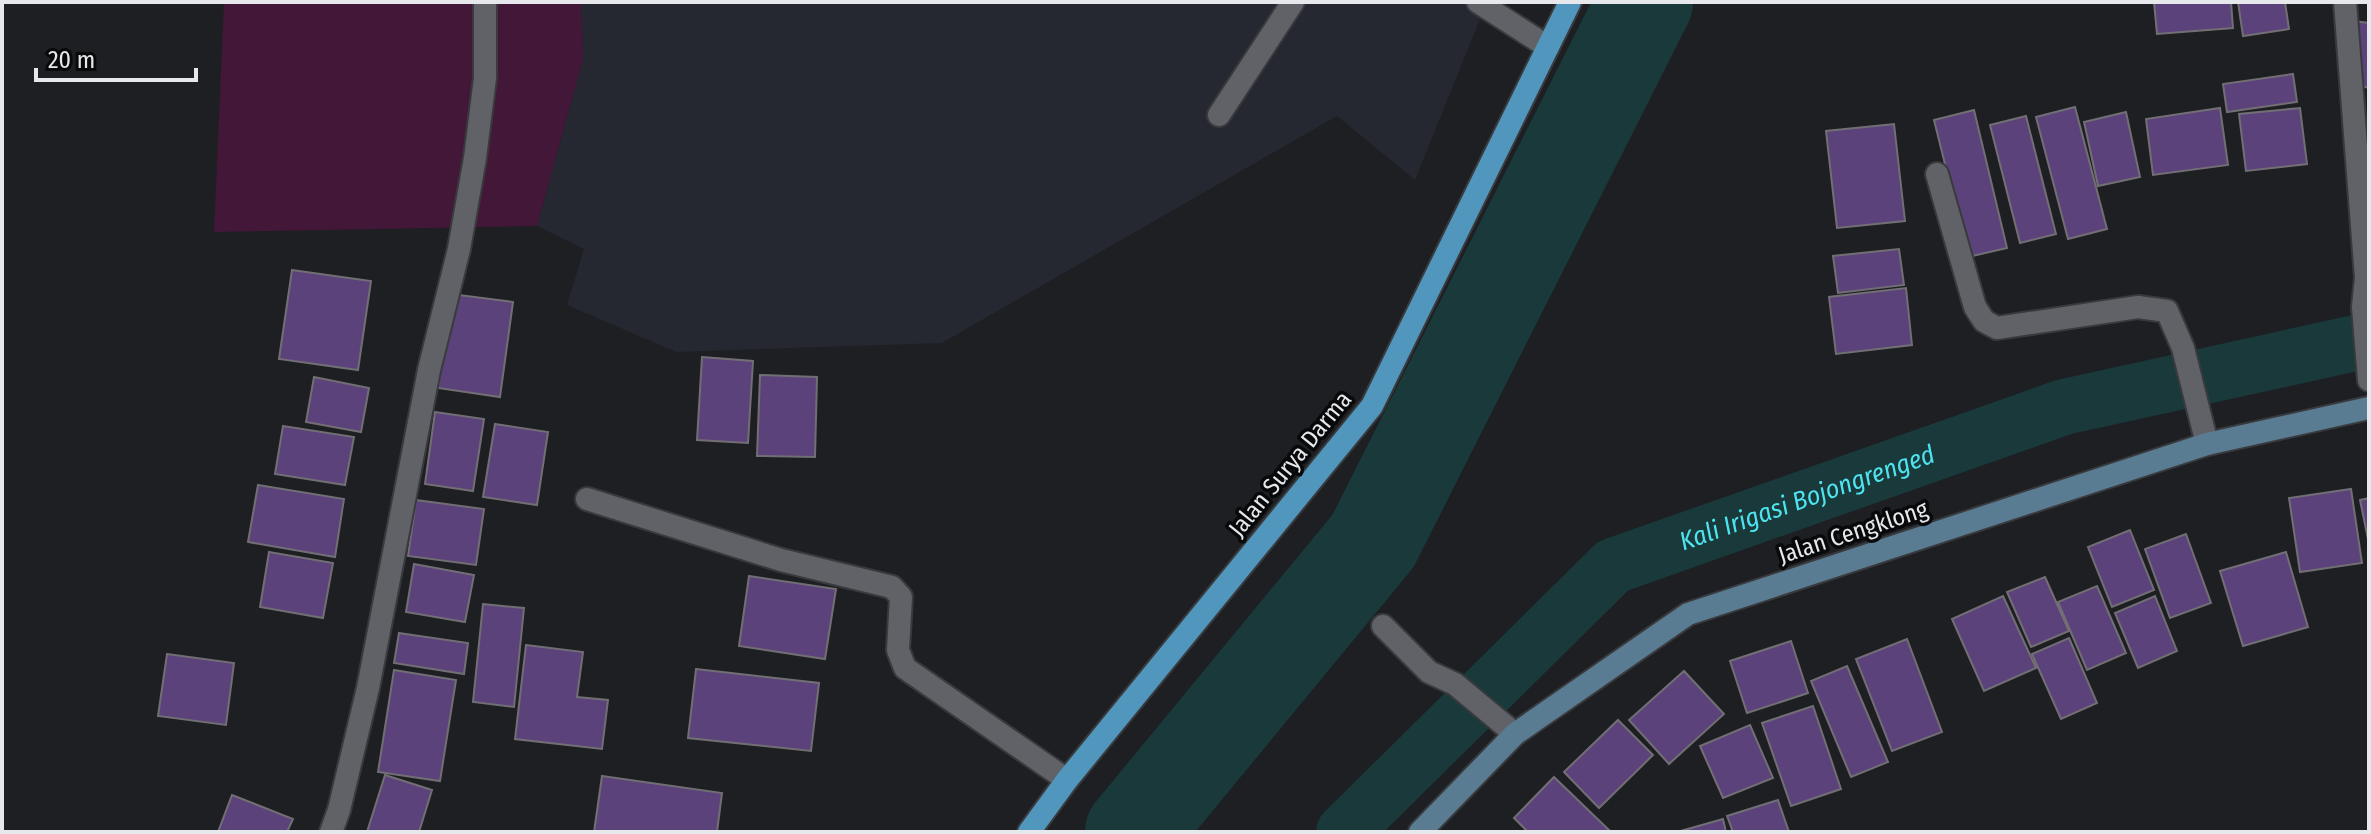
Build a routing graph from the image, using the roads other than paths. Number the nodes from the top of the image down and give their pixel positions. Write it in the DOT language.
graph roads {
  1 [pos="485,2"];
  2 [pos="1293,2"];
  3 [pos="1478,2"];
  4 [pos="1570,2"];
  5 [pos="2345,2"];
  6 [pos="1548,47"];
  7 [pos="1219,115"];
  8 [pos="1937,174"];
  9 [pos="2368,377"];
  10 [pos="2369,408"];
  11 [pos="2207,444"];
  12 [pos="587,499"];
  13 [pos="1383,626"];
  14 [pos="1515,734"];
  15 [pos="1067,780"];
  16 [pos="331,832"];
  17 [pos="1029,832"];
  18 [pos="1420,832"];
  1 -- 16 [label="street"];
  2 -- 7 [label="street"];
  3 -- 6 [label="street"];
  4 -- 6 [label="main road, Jalan Surya Darma"];
  5 -- 9 [label="street"];
  6 -- 15 [label="main road, Jalan Surya Darma"];
  8 -- 11 [label="street"];
  10 -- 11 [label="main road, Jalan Cengklong"];
  11 -- 14 [label="main road, Jalan Cengklong"];
  12 -- 15 [label="street"];
  13 -- 14 [label="street"];
  14 -- 18 [label="main road, Jalan Cengklong"];
  15 -- 17 [label="main road, Jalan Surya Darma"];
}
